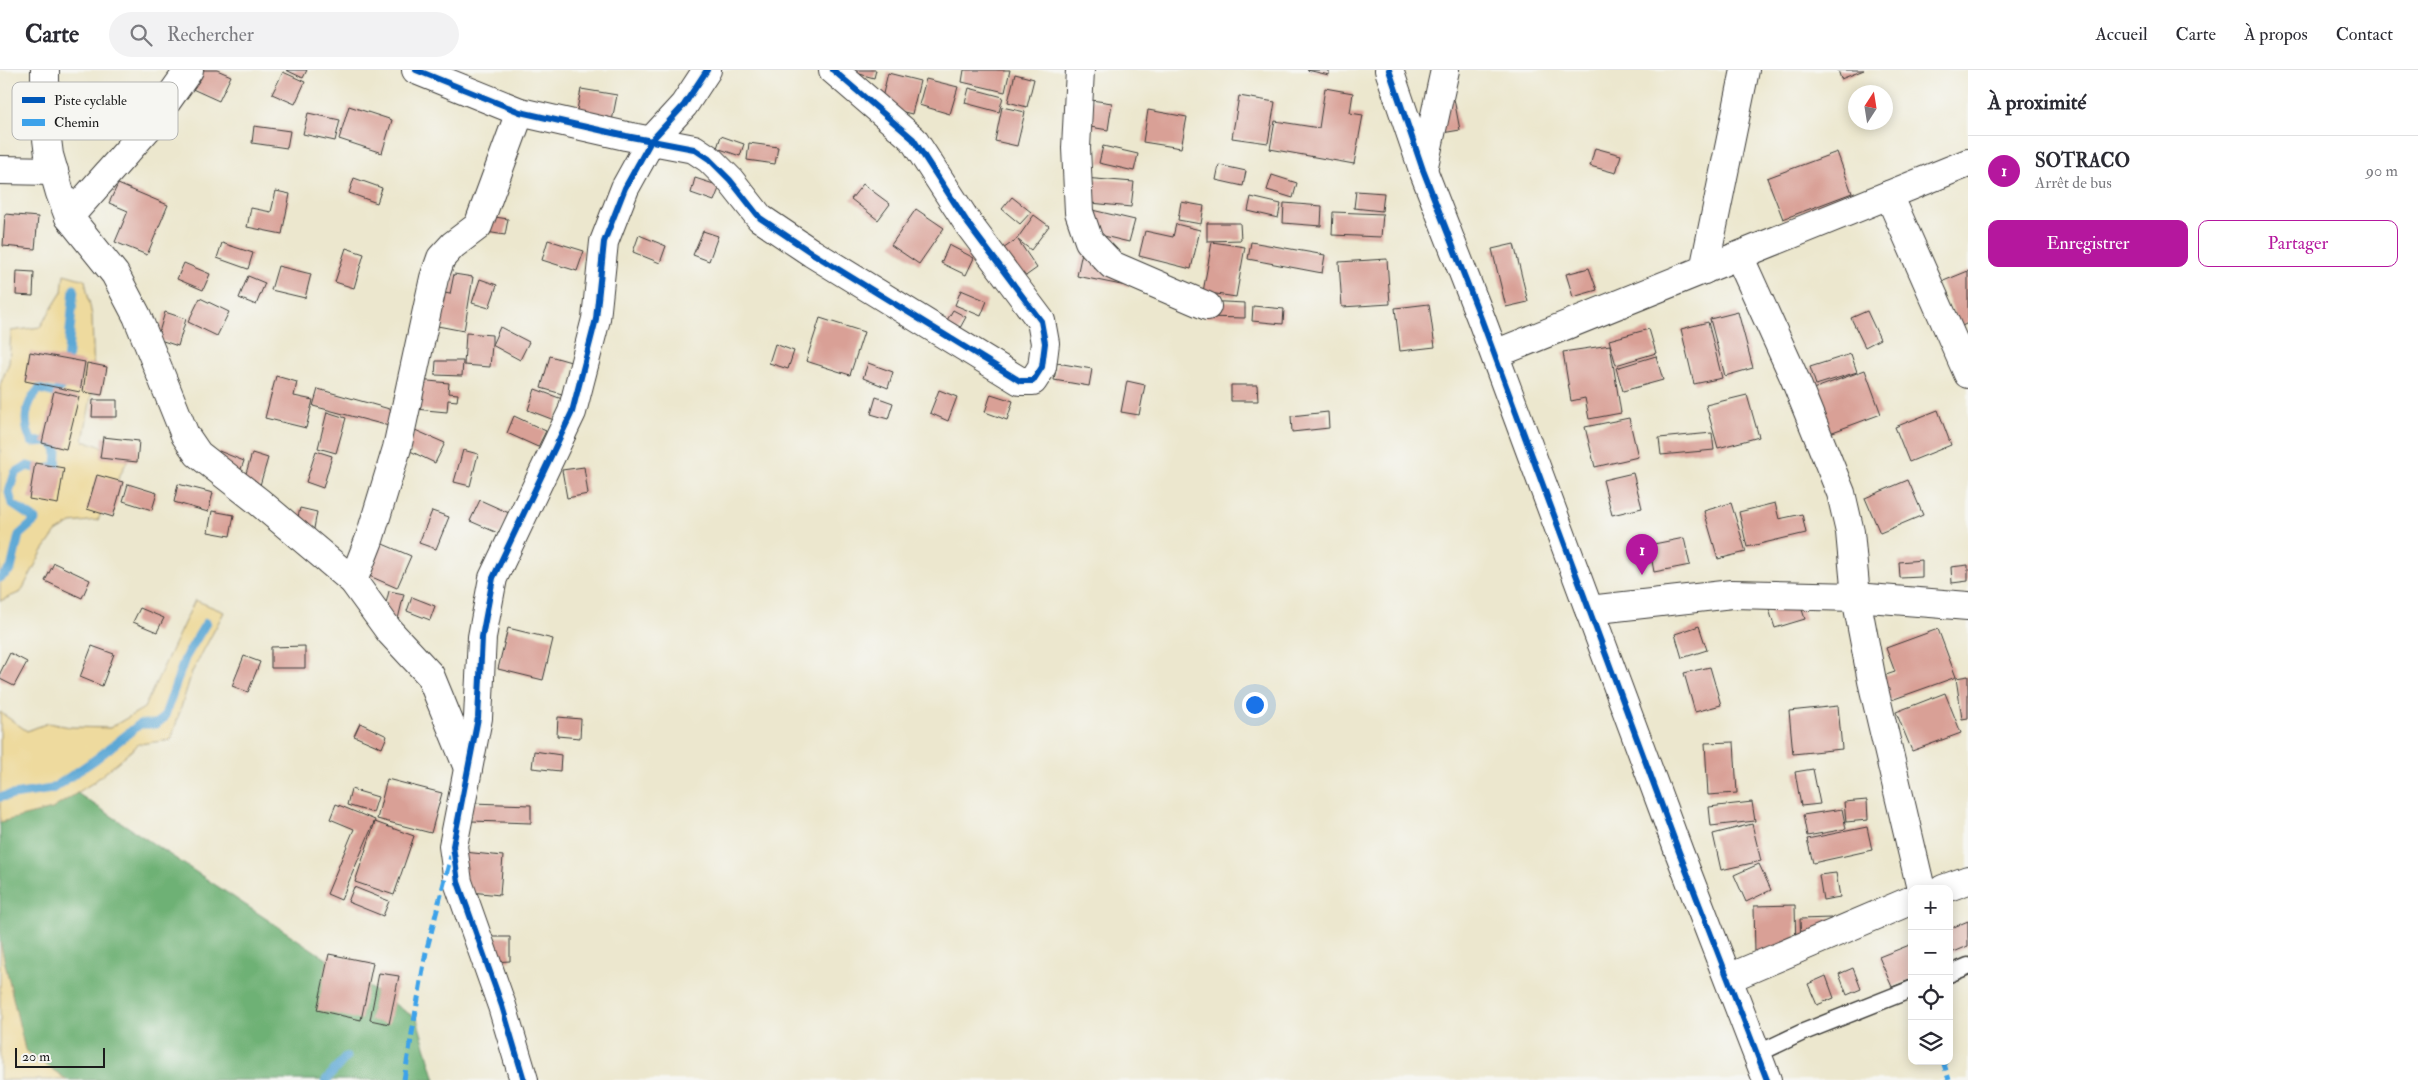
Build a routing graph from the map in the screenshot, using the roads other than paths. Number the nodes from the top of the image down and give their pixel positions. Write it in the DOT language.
graph roads {
  1 [pos="189,70"];
  2 [pos="416,70"];
  3 [pos="707,70"];
  4 [pos="833,70"];
  5 [pos="1080,70"];
  6 [pos="1389,70"];
  7 [pos="1445,70"];
  8 [pos="1745,70"];
  9 [pos="477,81"];
  10 [pos="178,86"];
  11 [pos="520,112"];
  12 [pos="48,140"];
  13 [pos="137,140"];
  14 [pos="651,141"];
  15 [pos="1968,163"];
  16 [pos="0,170"];
  17 [pos="1423,170"];
  18 [pos="54,172"];
  19 [pos="1889,195"];
  20 [pos="69,217"];
  21 [pos="1739,256"];
  22 [pos="1704,270"];
  23 [pos="1207,306"];
  24 [pos="1495,354"];
  25 [pos="1968,374"];
  26 [pos="353,581"];
  27 [pos="1856,597"];
  28 [pos="1968,606"];
  29 [pos="1589,610"];
  30 [pos="468,768"];
  31 [pos="1968,880"];
  32 [pos="1920,885"];
  33 [pos="1953,885"];
  34 [pos="1908,902"];
  35 [pos="1968,966"];
  36 [pos="1953,972"];
  37 [pos="1729,978"];
  38 [pos="1908,991"];
  39 [pos="1757,1054"];
  40 [pos="524,1080"];
  41 [pos="1767,1080"];
  1 -- 10 [label="street"];
  2 -- 9 [label="street"];
  3 -- 14 [label="street"];
  4 -- 14 [label="street"];
  5 -- 23 [label="street"];
  6 -- 17 [label="street"];
  7 -- 17 [label="street"];
  8 -- 22 [label="street"];
  9 -- 11 [label="street"];
  11 -- 14 [label="street"];
  11 -- 26 [label="street"];
  12 -- 18 [label="street"];
  13 -- 20 [label="street"];
  14 -- 30 [label="street"];
  15 -- 19 [label="street"];
  16 -- 18 [label="street"];
  17 -- 24 [label="street"];
  18 -- 20 [label="street"];
  19 -- 21 [label="street"];
  19 -- 25 [label="street"];
  20 -- 26 [label="street"];
  21 -- 22 [label="street"];
  21 -- 27 [label="street"];
  22 -- 24 [label="street"];
  24 -- 29 [label="street"];
  26 -- 30 [label="street"];
  27 -- 28 [label="street"];
  27 -- 29 [label="street"];
  27 -- 32 [label="street"];
  29 -- 37 [label="street"];
  30 -- 40 [label="street"];
  31 -- 33 [label="street"];
  34 -- 37 [label="street"];
  35 -- 36 [label="lane"];
  37 -- 39 [label="street"];
  38 -- 39 [label="lane"];
  39 -- 41 [label="street"];
}
